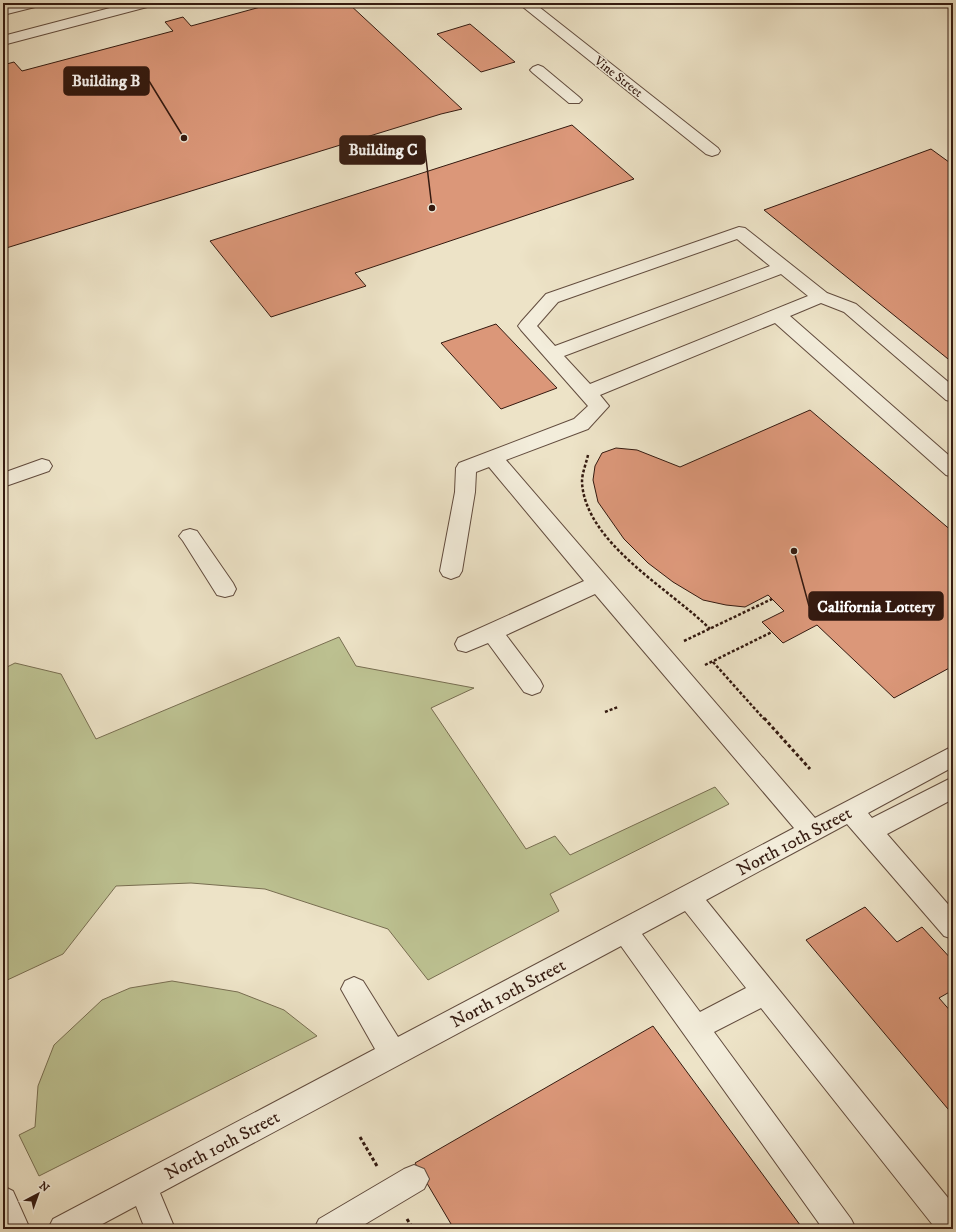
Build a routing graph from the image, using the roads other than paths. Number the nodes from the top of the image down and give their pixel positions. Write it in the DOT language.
graph roads {
  1 [pos="34,3"];
  2 [pos="146,3"];
  3 [pos="525,3"];
  4 [pos="3,11"];
  5 [pos="3,41"];
  6 [pos="538,70"];
  7 [pos="574,100"];
  8 [pos="712,151"];
  9 [pos="783,266"];
  10 [pos="821,297"];
  11 [pos="778,315"];
  12 [pos="552,354"];
  13 [pos="587,393"];
  14 [pos="953,396"];
  15 [pos="493,458"];
  16 [pos="42,466"];
  17 [pos="953,470"];
  18 [pos="3,480"];
  19 [pos="190,536"];
  20 [pos="451,571"];
  21 [pos="598,583"];
  22 [pos="225,590"];
  23 [pos="492,632"];
  24 [pos="466,644"];
  25 [pos="532,686"];
  26 [pos="953,756"];
  27 [pos="953,787"];
  28 [pos="851,811"];
  29 [pos="812,832"];
  30 [pos="870,832"];
  31 [pos="689,897"];
  32 [pos="953,928"];
  33 [pos="625,931"];
  34 [pos="354,989"];
  35 [pos="765,992"];
  36 [pos="696,1028"];
  37 [pos="393,1054"];
  38 [pos="414,1179"];
  39 [pos="143,1187"];
  40 [pos="3,1201"];
  41 [pos="953,1227"];
  42 [pos="15,1229"];
  43 [pos="63,1229"];
  44 [pos="160,1229"];
  45 [pos="329,1229"];
  46 [pos="841,1229"];
  1 -- 4 [label="street"];
  2 -- 5 [label="street"];
  3 -- 8 [label="street, Vine Street"];
  6 -- 7 [label="street"];
  9 -- 10 [label="street"];
  9 -- 12 [label="street"];
  9 -- 12 [label="street"];
  10 -- 11 [label="street"];
  10 -- 14 [label="street"];
  11 -- 13 [label="street"];
  11 -- 17 [label="street"];
  12 -- 13 [label="street"];
  13 -- 15 [label="street"];
  15 -- 20 [label="street"];
  15 -- 21 [label="street"];
  16 -- 18 [label="street"];
  19 -- 22 [label="street"];
  21 -- 23 [label="street"];
  21 -- 29 [label="street"];
  23 -- 24 [label="street"];
  23 -- 25 [label="street"];
  26 -- 28 [label="street, North 10th Street"];
  27 -- 30 [label="street"];
  28 -- 29 [label="street, North 10th Street"];
  28 -- 30 [label="street"];
  29 -- 31 [label="street, North 10th Street"];
  30 -- 32 [label="street"];
  31 -- 33 [label="street, North 10th Street"];
  31 -- 35 [label="street"];
  33 -- 36 [label="street"];
  33 -- 37 [label="street, North 10th Street"];
  34 -- 37 [label="street"];
  35 -- 36 [label="street"];
  35 -- 41 [label="street"];
  36 -- 46 [label="street"];
  37 -- 39 [label="street, North 10th Street"];
  38 -- 45 [label="street"];
  39 -- 43 [label="street, North 10th Street"];
  39 -- 44 [label="street"];
  40 -- 42 [label="street"];
}
